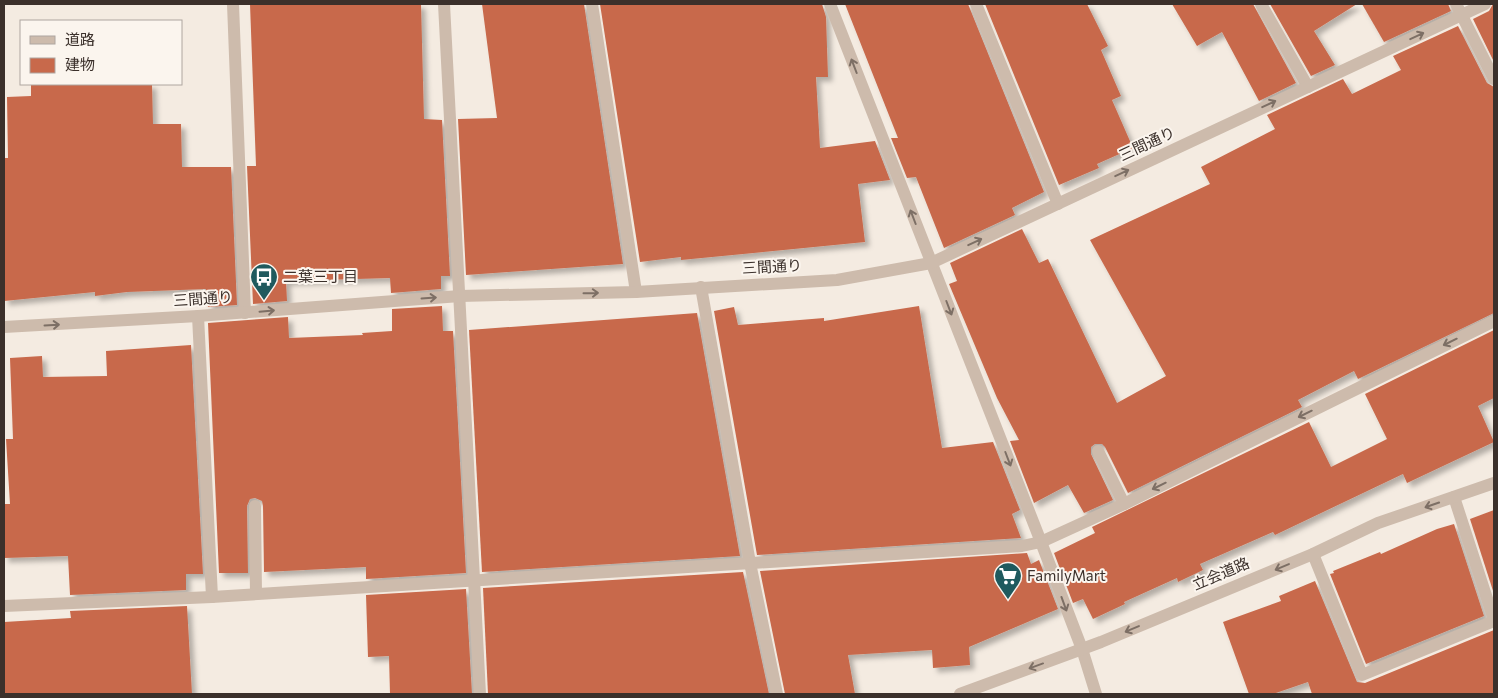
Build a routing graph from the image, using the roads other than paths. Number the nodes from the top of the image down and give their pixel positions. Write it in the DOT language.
graph roads {
  1 [pos="233,4"];
  2 [pos="444,4"];
  3 [pos="592,4"];
  4 [pos="830,4"];
  5 [pos="976,4"];
  6 [pos="1261,4"];
  7 [pos="1485,4"];
  8 [pos="1459,9"];
  9 [pos="1494,79"];
  10 [pos="1308,86"];
  11 [pos="1058,204"];
  12 [pos="931,263"];
  13 [pos="701,288"];
  14 [pos="636,292"];
  15 [pos="460,296"];
  16 [pos="246,313"];
  17 [pos="198,316"];
  18 [pos="1494,321"];
  19 [pos="4,328"];
  20 [pos="1098,451"];
  21 [pos="1494,483"];
  22 [pos="1454,497"];
  23 [pos="1124,504"];
  24 [pos="255,506"];
  25 [pos="1041,542"];
  26 [pos="1313,554"];
  27 [pos="750,563"];
  28 [pos="476,581"];
  29 [pos="256,594"];
  30 [pos="212,597"];
  31 [pos="4,606"];
  32 [pos="1494,620"];
  33 [pos="1082,649"];
  34 [pos="480,694"];
  35 [pos="778,694"];
  36 [pos="960,694"];
  37 [pos="1096,694"];
  1 -- 16 [label="street"];
  2 -- 15 [label="street"];
  3 -- 14 [label="street"];
  12 -- 4 [label="street, one-way"];
  5 -- 11 [label="street"];
  6 -- 10 [label="street"];
  7 -- 8 [label="street, 三間通り"];
  8 -- 9 [label="street"];
  10 -- 8 [label="street, 三間通り, one-way"];
  11 -- 10 [label="street, 三間通り, one-way"];
  12 -- 11 [label="street, 三間通り, one-way"];
  12 -- 13 [label="street, 三間通り"];
  12 -- 25 [label="street, one-way"];
  13 -- 14 [label="street, 三間通り"];
  13 -- 27 [label="street"];
  15 -- 14 [label="street, 三間通り, one-way"];
  16 -- 15 [label="street, 三間通り, one-way"];
  15 -- 28 [label="street"];
  16 -- 17 [label="street, 三間通り"];
  19 -- 17 [label="street, 三間通り, one-way"];
  17 -- 30 [label="street"];
  18 -- 23 [label="street, one-way"];
  20 -- 23 [label="street"];
  21 -- 22 [label="street, 立会道路"];
  22 -- 26 [label="street, 立会道路, one-way"];
  22 -- 32 [label="street"];
  23 -- 25 [label="street"];
  24 -- 29 [label="street"];
  25 -- 27 [label="street"];
  25 -- 33 [label="street, one-way"];
  26 -- 32 [label="street"];
  26 -- 33 [label="street, 立会道路, one-way"];
  27 -- 28 [label="street"];
  27 -- 35 [label="street"];
  28 -- 29 [label="street"];
  28 -- 34 [label="street"];
  29 -- 30 [label="street"];
  30 -- 31 [label="street"];
  33 -- 36 [label="street, 立会道路, one-way"];
  33 -- 37 [label="street"];
}
